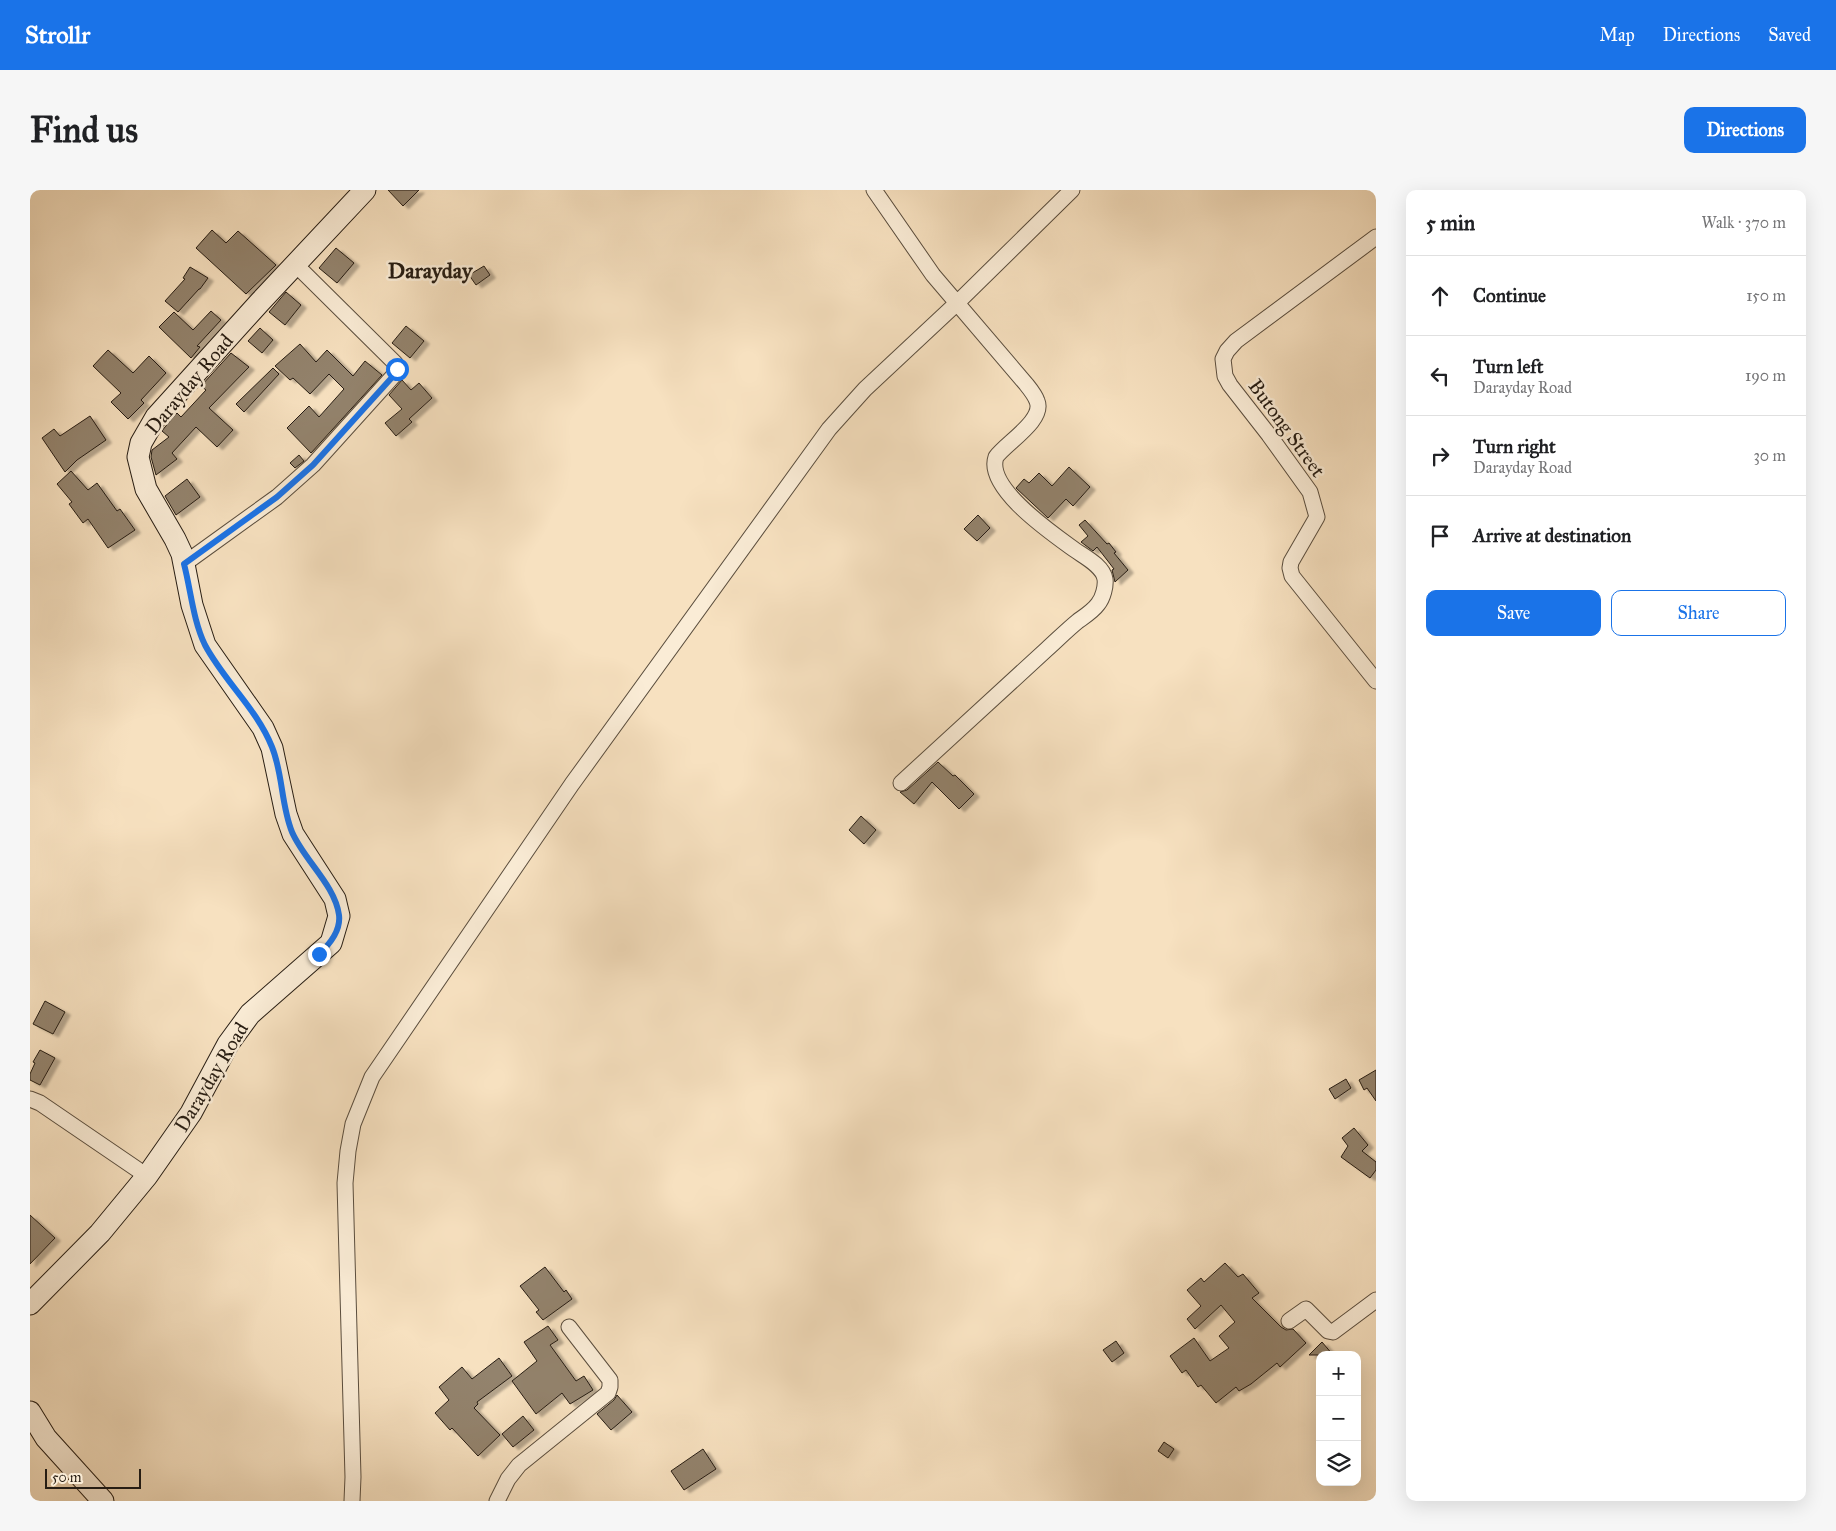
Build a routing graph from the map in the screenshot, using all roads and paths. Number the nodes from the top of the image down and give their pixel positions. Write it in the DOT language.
graph roads {
  1 [pos="365,190"];
  2 [pos="874,190"];
  3 [pos="1072,190"];
  4 [pos="1376,237"];
  5 [pos="295,264"];
  6 [pos="957,303"];
  7 [pos="184,564"];
  8 [pos="1376,681"];
  9 [pos="901,782"];
  10 [pos="30,1099"];
  11 [pos="147,1176"];
  12 [pos="1376,1300"];
  13 [pos="30,1304"];
  14 [pos="1290,1321"];
  15 [pos="570,1327"];
  16 [pos="30,1412"];
  17 [pos="103,1501"];
  18 [pos="352,1501"];
  19 [pos="497,1501"];
  1 -- 5 [label="street, Darayday Road"];
  2 -- 6 [label="street"];
  3 -- 6 [label="street"];
  4 -- 8 [label="street, Butong Street"];
  5 -- 7 [label="street, Darayday Road"];
  5 -- 7 [label="street"];
  6 -- 9 [label="street"];
  6 -- 18 [label="street"];
  7 -- 11 [label="street, Darayday Road"];
  10 -- 11 [label="street"];
  11 -- 13 [label="street, Darayday Road"];
  12 -- 14 [label="street"];
  15 -- 19 [label="street"];
  16 -- 17 [label="street"];
}
